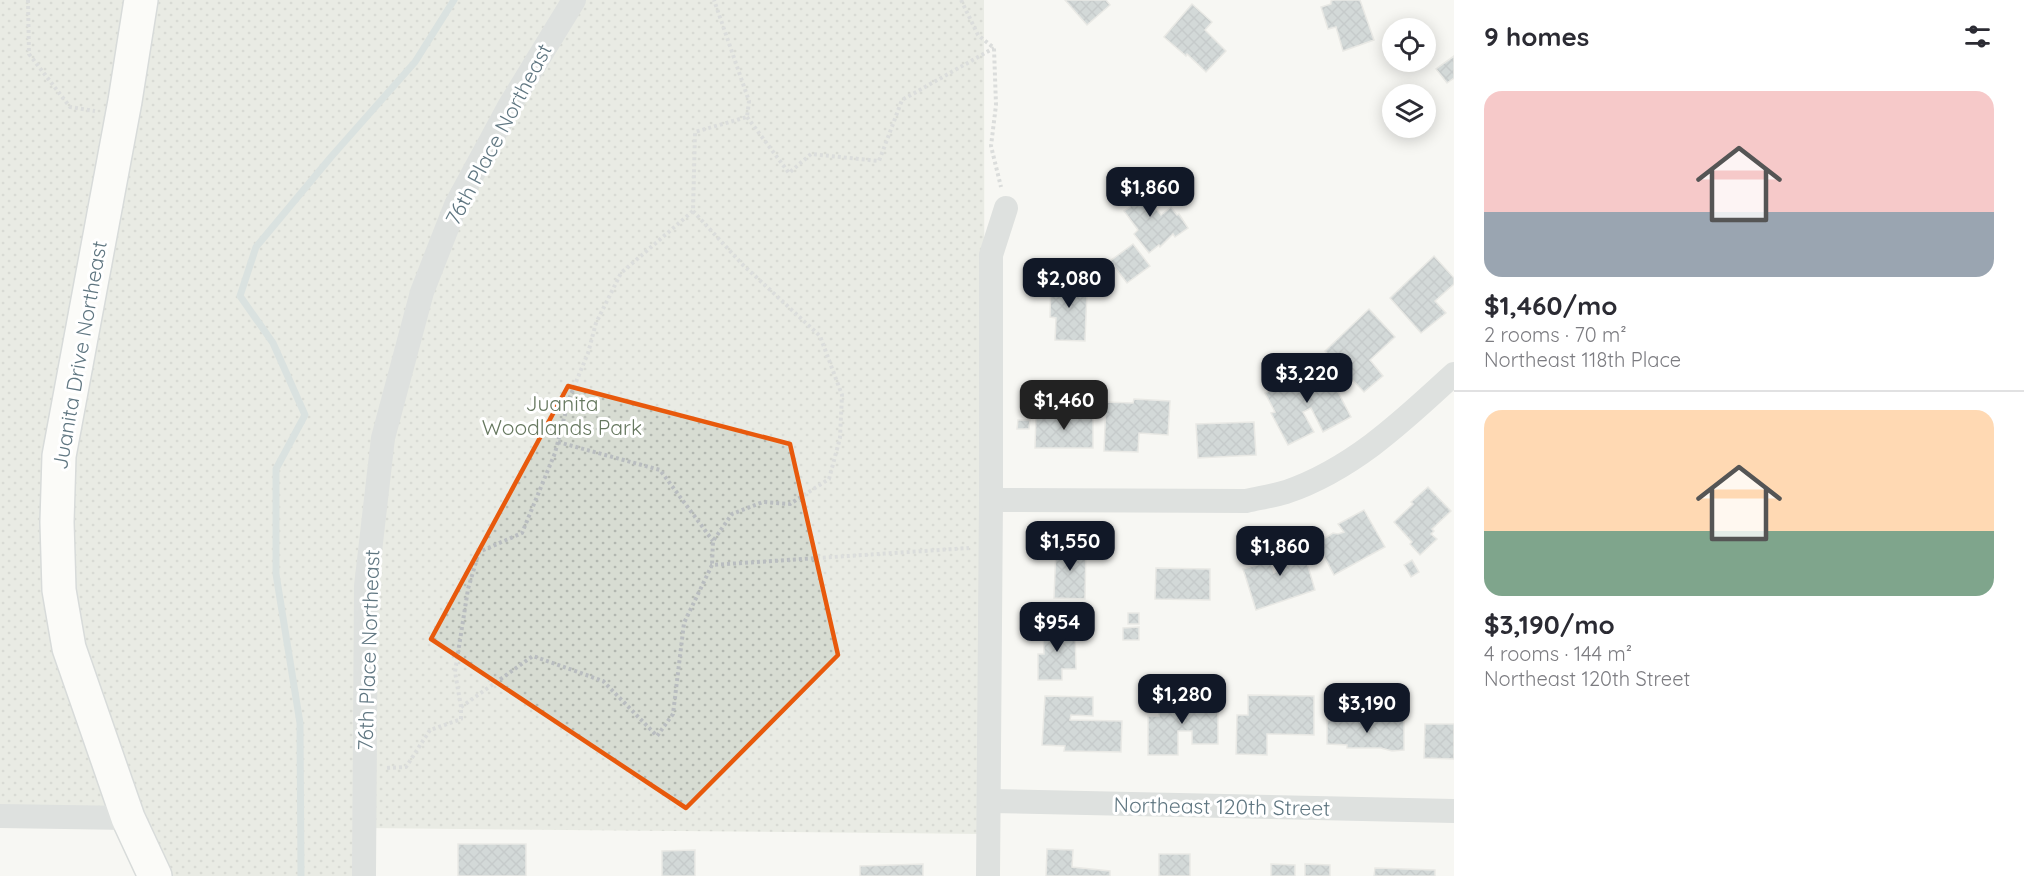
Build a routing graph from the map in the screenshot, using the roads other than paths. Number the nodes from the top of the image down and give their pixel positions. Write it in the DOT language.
graph roads {
  1 [pos="141,0"];
  2 [pos="574,0"];
  3 [pos="1006,208"];
  4 [pos="1454,374"];
  5 [pos="992,500"];
  6 [pos="990,801"];
  7 [pos="1454,811"];
  8 [pos="0,816"];
  9 [pos="128,818"];
  10 [pos="155,876"];
  11 [pos="364,876"];
  12 [pos="988,876"];
  1 -- 9 [label="main road, Juanita Drive Northeast"];
  2 -- 11 [label="street, 76th Place Northeast"];
  3 -- 5 [label="street"];
  4 -- 5 [label="street"];
  5 -- 6 [label="street"];
  6 -- 7 [label="street, Northeast 120th Street"];
  6 -- 12 [label="street"];
  8 -- 9 [label="street"];
  9 -- 10 [label="main road, Juanita Drive Northeast"];
}
